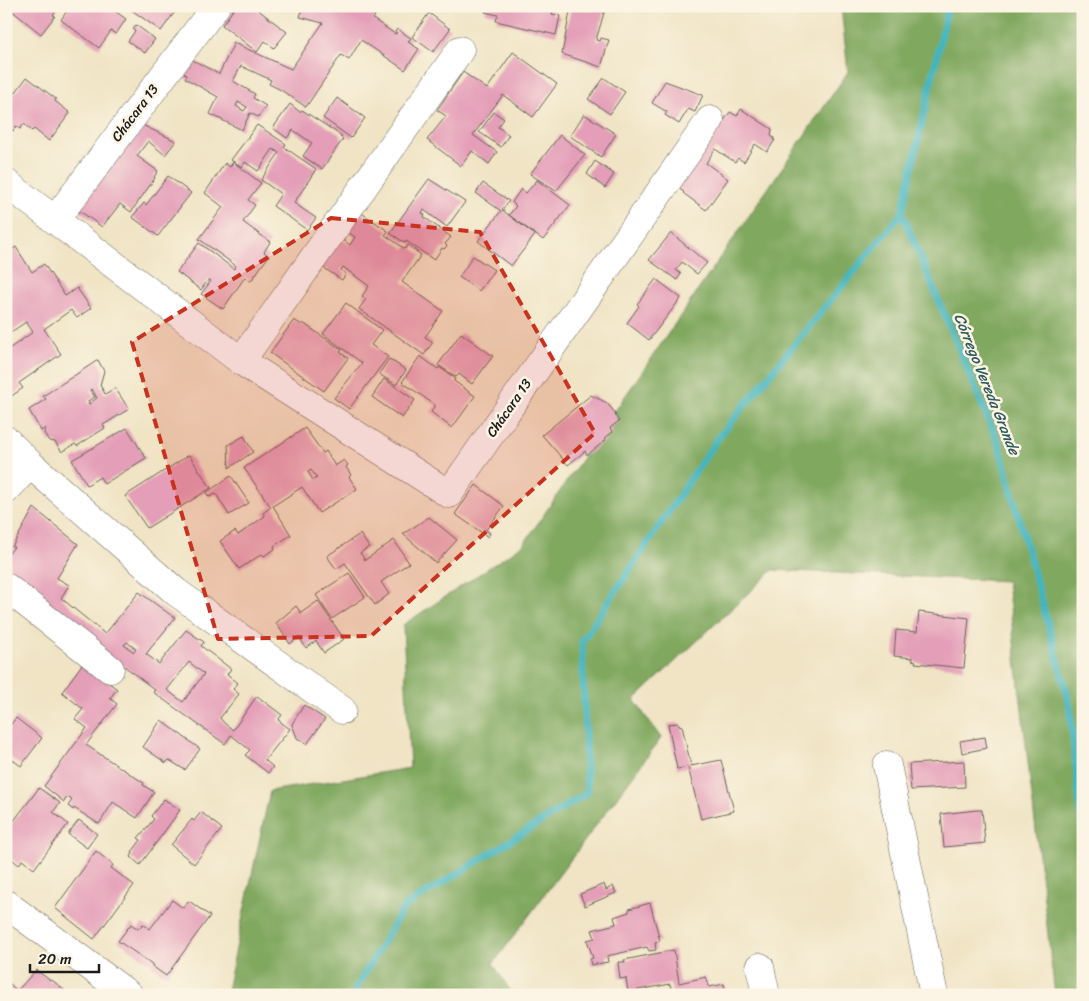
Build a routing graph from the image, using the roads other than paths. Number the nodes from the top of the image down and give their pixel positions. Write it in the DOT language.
graph roads {
  1 [pos="216,6"];
  2 [pos="460,50"];
  3 [pos="710,120"];
  4 [pos="6,183"];
  5 [pos="55,220"];
  6 [pos="241,361"];
  7 [pos="6,440"];
  8 [pos="30,464"];
  9 [pos="6,490"];
  10 [pos="6,587"];
  11 [pos="110,669"];
  12 [pos="342,710"];
  13 [pos="887,765"];
  14 [pos="6,904"];
  15 [pos="760,967"];
  16 [pos="130,995"];
  17 [pos="766,995"];
  18 [pos="934,995"];
  1 -- 5 [label="street, Chácara 13"];
  2 -- 6 [label="street"];
  3 -- 6 [label="street, Chácara 13"];
  4 -- 5 [label="street, Chácara 13"];
  5 -- 6 [label="street, Chácara 13"];
  7 -- 8 [label="street"];
  8 -- 9 [label="street"];
  8 -- 12 [label="street"];
  10 -- 11 [label="street"];
  13 -- 18 [label="street"];
  14 -- 16 [label="street"];
  15 -- 17 [label="street"];
}
